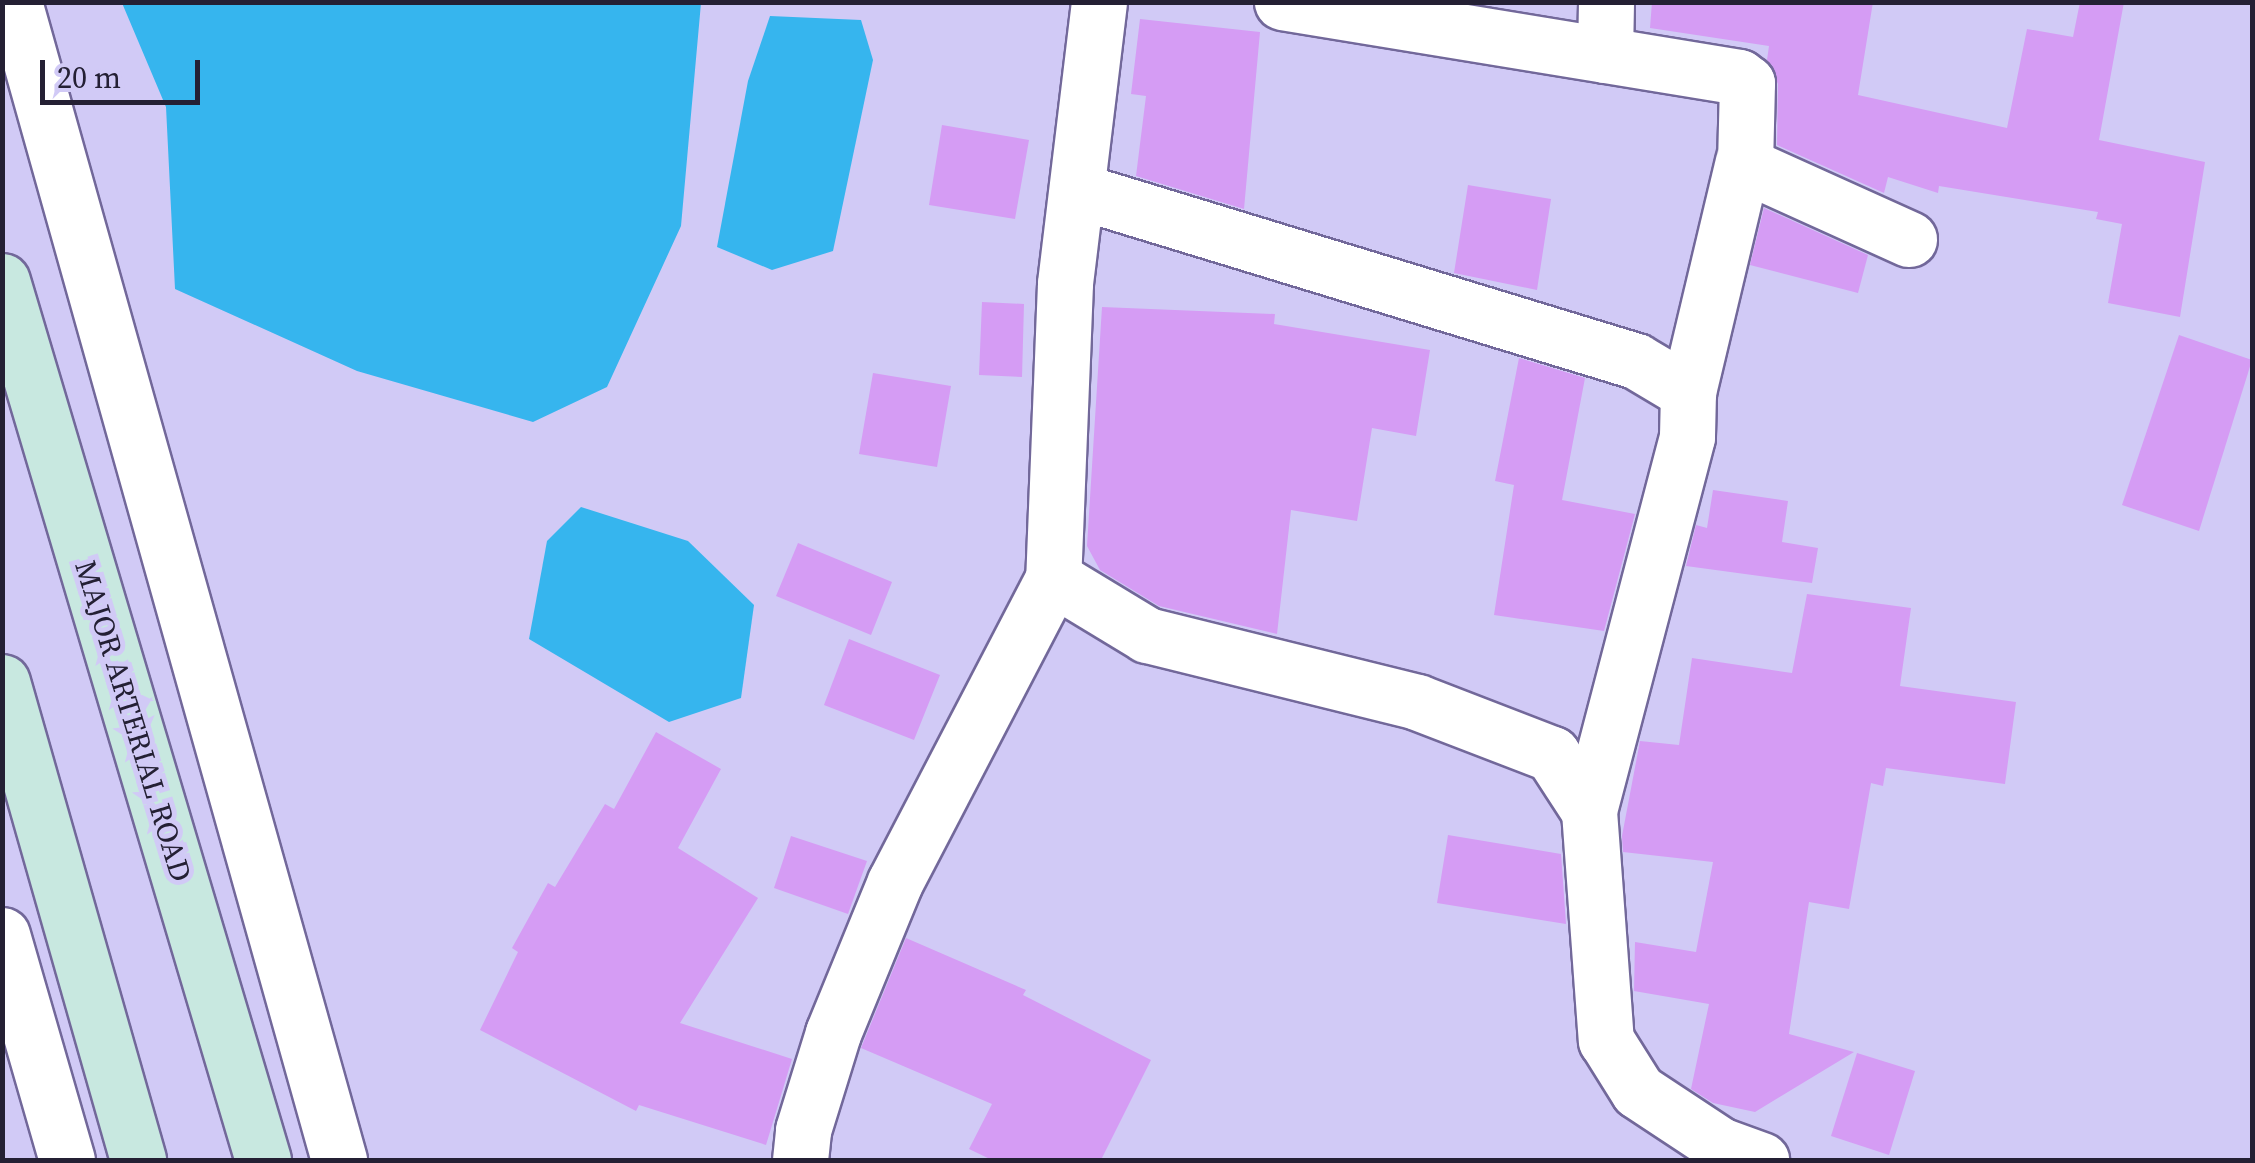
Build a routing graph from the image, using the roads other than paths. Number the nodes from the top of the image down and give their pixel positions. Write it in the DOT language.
graph roads {
  1 [pos="14,2"];
  2 [pos="1099,2"];
  3 [pos="1282,2"];
  4 [pos="1606,29"];
  5 [pos="1743,161"];
  6 [pos="1078,190"];
  7 [pos="1909,239"];
  8 [pos="2,281"];
  9 [pos="1688,392"];
  10 [pos="1053,578"];
  11 [pos="2,682"];
  12 [pos="1590,811"];
  13 [pos="2,934"];
  14 [pos="67,1160"];
  15 [pos="138,1160"];
  16 [pos="263,1160"];
  17 [pos="339,1160"];
  18 [pos="800,1160"];
  19 [pos="1761,1160"];
  1 -- 17 [label="street"];
  2 -- 6 [label="street"];
  3 -- 4 [label="street"];
  4 -- 5 [label="street"];
  5 -- 7 [label="street"];
  5 -- 9 [label="street"];
  6 -- 9 [label="street"];
  6 -- 10 [label="street"];
  8 -- 16 [label="street, MAJOR ARTERIAL ROAD"];
  9 -- 12 [label="street"];
  10 -- 12 [label="street"];
  10 -- 18 [label="street"];
  11 -- 15 [label="street"];
  12 -- 19 [label="street"];
  13 -- 14 [label="street"];
}
